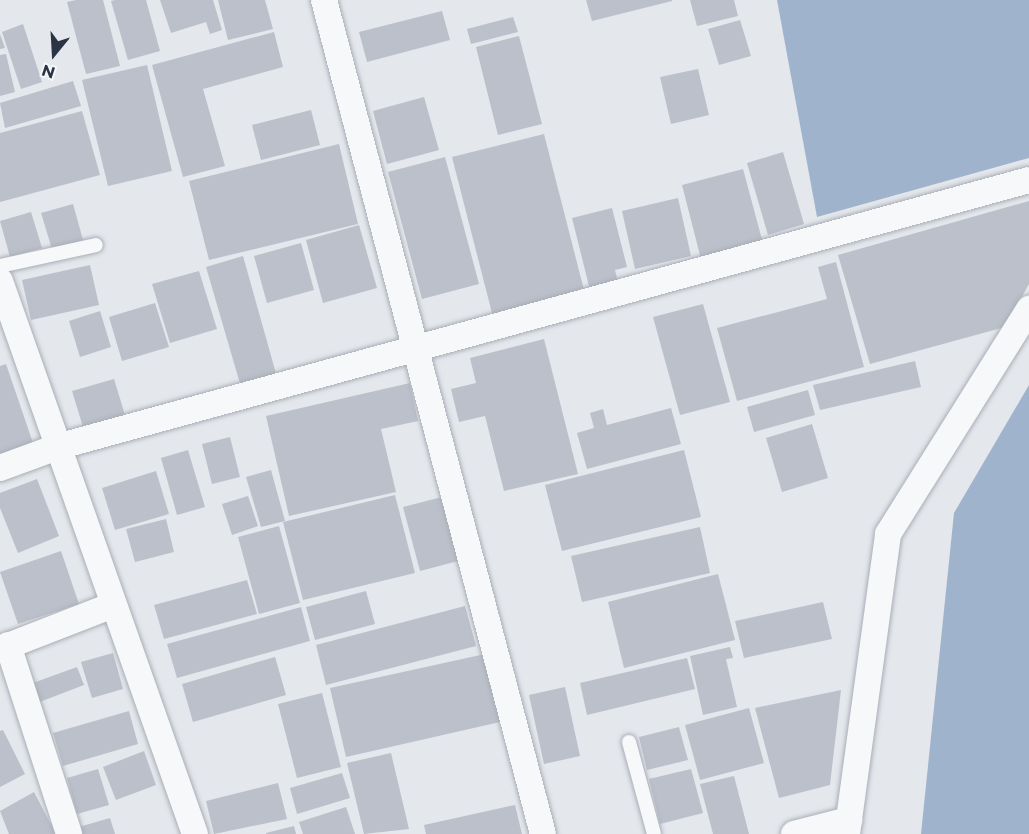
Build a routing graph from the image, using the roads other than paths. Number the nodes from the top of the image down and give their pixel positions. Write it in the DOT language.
graph roads {
  1 [pos="324,0"];
  2 [pos="1029,180"];
  3 [pos="96,245"];
  4 [pos="0,266"];
  5 [pos="0,281"];
  6 [pos="1029,309"];
  7 [pos="418,349"];
  8 [pos="57,447"];
  9 [pos="0,468"];
  10 [pos="113,605"];
  11 [pos="4,647"];
  12 [pos="629,742"];
  13 [pos="848,827"];
  14 [pos="69,834"];
  15 [pos="195,834"];
  16 [pos="543,834"];
  17 [pos="654,834"];
  18 [pos="794,834"];
  1 -- 7 [label="street"];
  2 -- 7 [label="street"];
  3 -- 4 [label="lane"];
  5 -- 8 [label="street"];
  6 -- 13 [label="street"];
  7 -- 8 [label="street"];
  7 -- 16 [label="street"];
  8 -- 9 [label="street"];
  8 -- 10 [label="street"];
  10 -- 11 [label="street"];
  10 -- 15 [label="street"];
  11 -- 14 [label="street"];
  12 -- 17 [label="lane"];
  13 -- 18 [label="street"];
}
